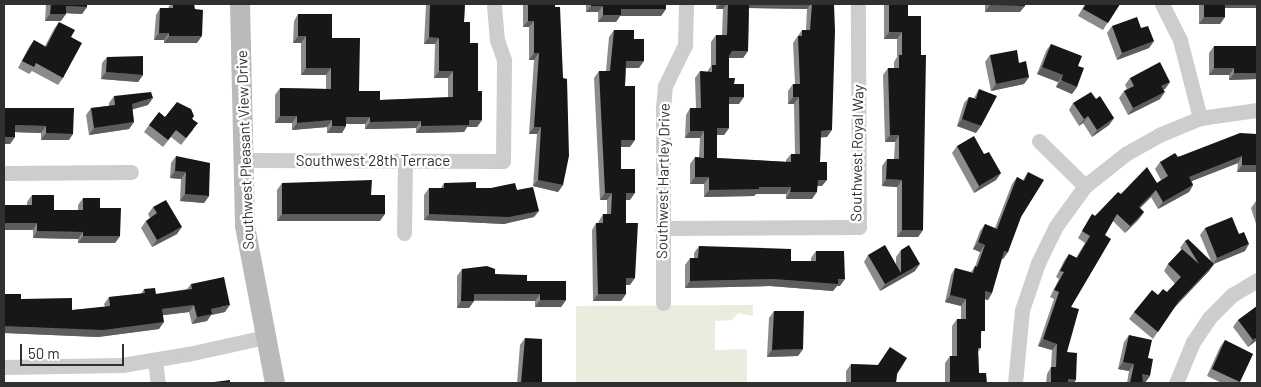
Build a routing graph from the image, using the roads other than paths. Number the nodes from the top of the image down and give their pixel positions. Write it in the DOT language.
graph roads {
  1 [pos="240,4"];
  2 [pos="494,4"];
  3 [pos="686,4"];
  4 [pos="858,4"];
  5 [pos="1162,4"];
  6 [pos="1257,110"];
  7 [pos="1200,118"];
  8 [pos="1038,141"];
  9 [pos="242,160"];
  10 [pos="405,161"];
  11 [pos="131,172"];
  12 [pos="4,173"];
  13 [pos="1085,186"];
  14 [pos="662,228"];
  15 [pos="404,233"];
  16 [pos="1257,280"];
  17 [pos="662,303"];
  18 [pos="265,336"];
  19 [pos="155,360"];
  20 [pos="4,367"];
  21 [pos="158,383"];
  22 [pos="275,383"];
  23 [pos="1015,383"];
  24 [pos="1176,383"];
  1 -- 9 [label="main road, Southwest Pleasant View Drive"];
  2 -- 10 [label="street, Southwest 28th Terrace"];
  3 -- 14 [label="street, Southwest Hartley Drive"];
  4 -- 14 [label="street, Southwest Royal Way"];
  5 -- 7 [label="street"];
  6 -- 7 [label="street"];
  7 -- 13 [label="street"];
  8 -- 13 [label="street"];
  9 -- 10 [label="street, Southwest 28th Terrace"];
  9 -- 18 [label="main road, Southwest Pleasant View Drive"];
  10 -- 15 [label="street"];
  11 -- 12 [label="street"];
  13 -- 23 [label="street"];
  14 -- 17 [label="street, Southwest Hartley Drive"];
  16 -- 24 [label="street"];
  18 -- 19 [label="street"];
  18 -- 22 [label="main road, Southwest Pleasant View Drive"];
  19 -- 20 [label="street"];
  19 -- 21 [label="street"];
}
